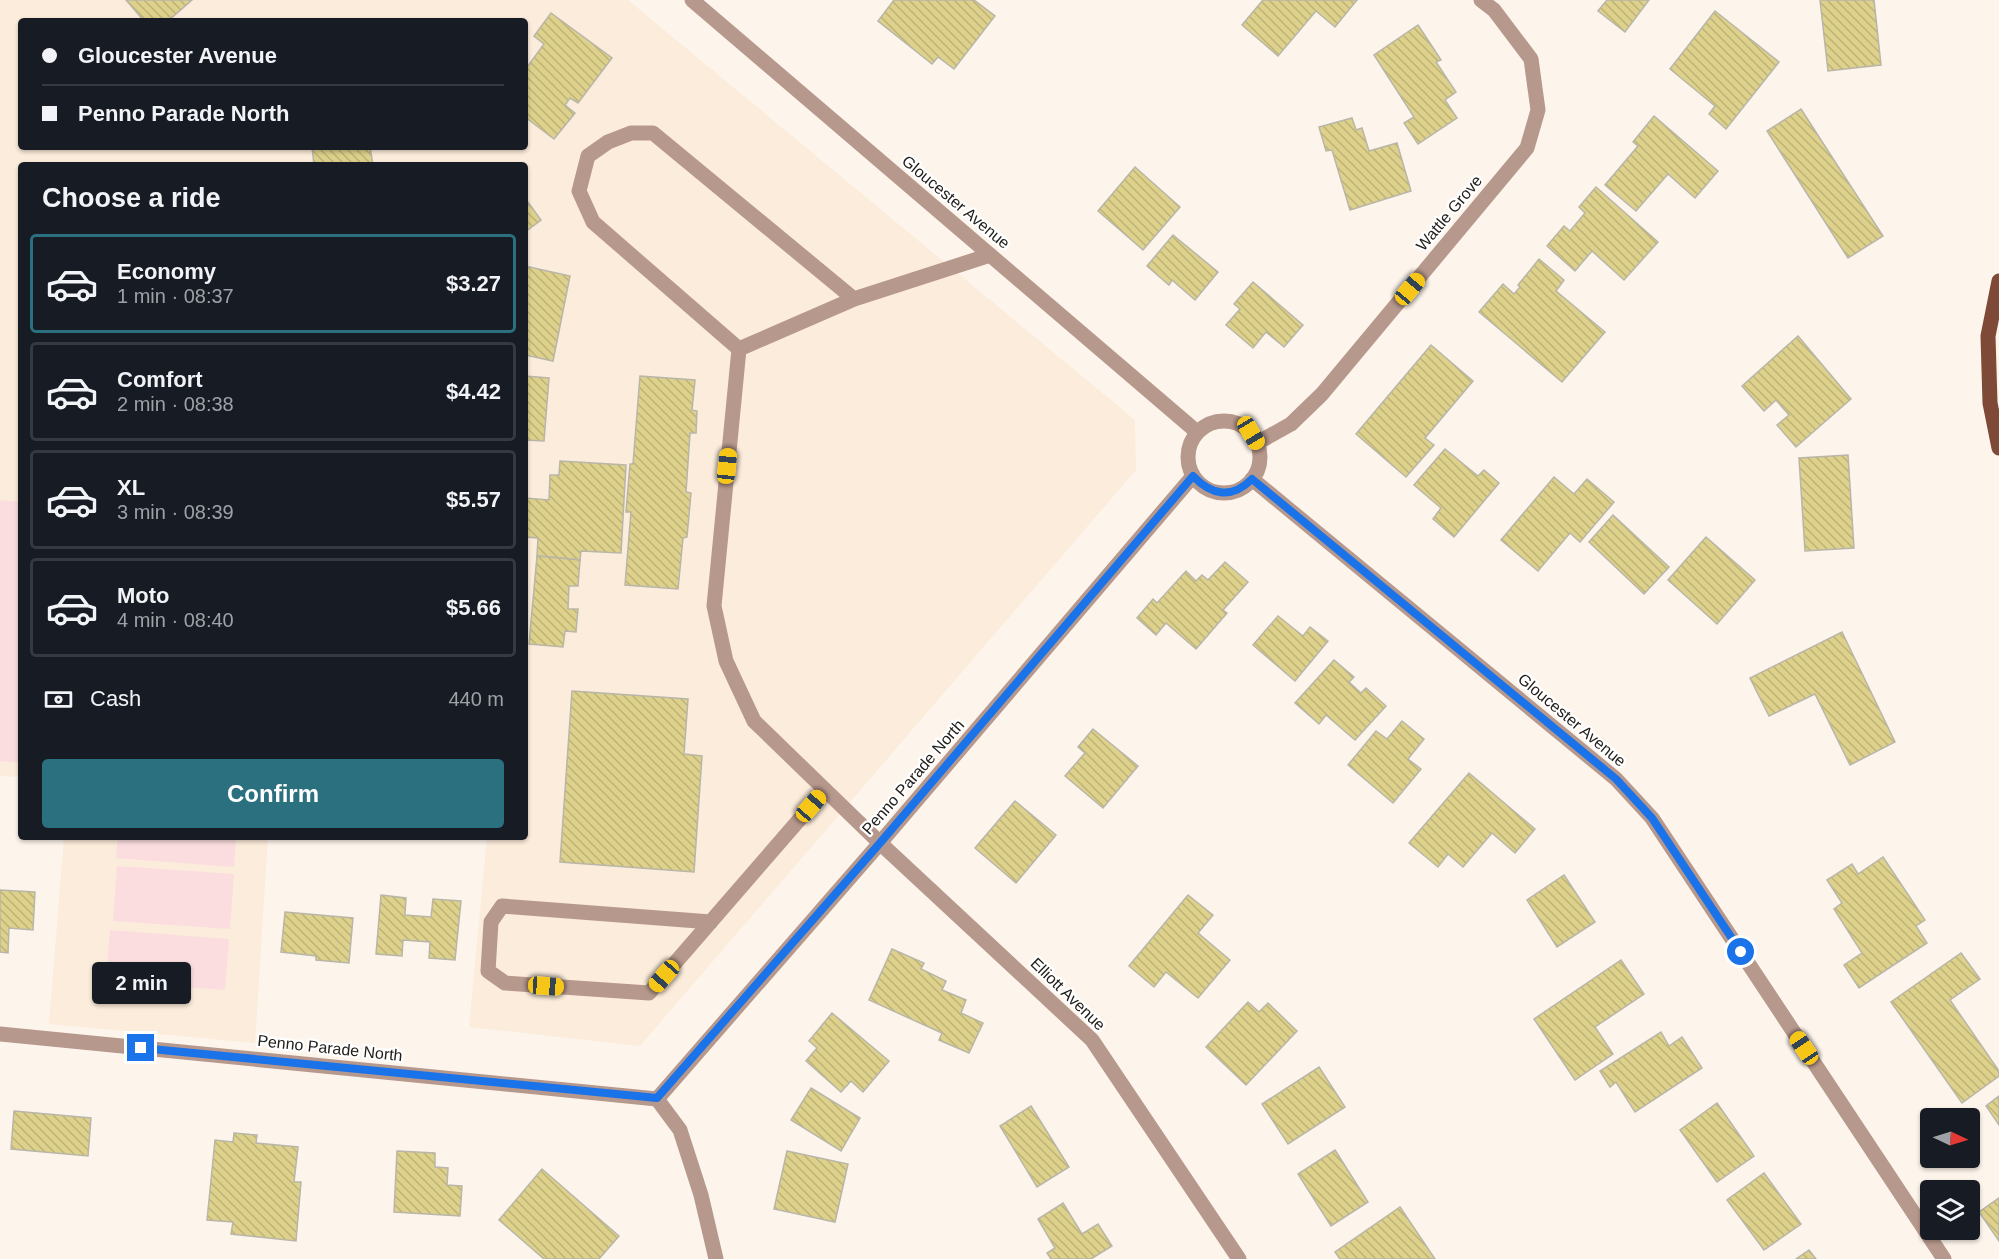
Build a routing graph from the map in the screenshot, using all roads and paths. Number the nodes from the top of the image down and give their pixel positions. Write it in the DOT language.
graph roads {
  1 [pos="692,0"];
  2 [pos="1481,0"];
  3 [pos="990,255"];
  4 [pos="1999,281"];
  5 [pos="854,299"];
  6 [pos="739,349"];
  7 [pos="1197,432"];
  8 [pos="1257,443"];
  9 [pos="1999,448"];
  10 [pos="1193,476"];
  11 [pos="1252,479"];
  12 [pos="825,790"];
  13 [pos="880,843"];
  14 [pos="711,922"];
  15 [pos="0,1034"];
  16 [pos="657,1098"];
  17 [pos="716,1259"];
  18 [pos="1239,1259"];
  19 [pos="1944,1259"];
  1 -- 3 [label="street, Gloucester Avenue"];
  2 -- 8 [label="street, Wattle Grove"];
  3 -- 5 [label="street"];
  3 -- 7 [label="street, Gloucester Avenue"];
  4 -- 9 [label="main road"];
  5 -- 6 [label="street"];
  5 -- 6 [label="street"];
  6 -- 12 [label="street, Elliott Avenue"];
  7 -- 8 [label="street"];
  7 -- 10 [label="street"];
  8 -- 11 [label="street"];
  10 -- 11 [label="street"];
  10 -- 13 [label="street, Penno Parade North"];
  11 -- 19 [label="street, Gloucester Avenue"];
  12 -- 13 [label="street, Elliott Avenue"];
  12 -- 14 [label="street"];
  13 -- 16 [label="street, Penno Parade North"];
  13 -- 18 [label="street, Elliott Avenue"];
  14 -- 14 [label="street"];
  15 -- 16 [label="street, Penno Parade North"];
  16 -- 17 [label="street"];
}
